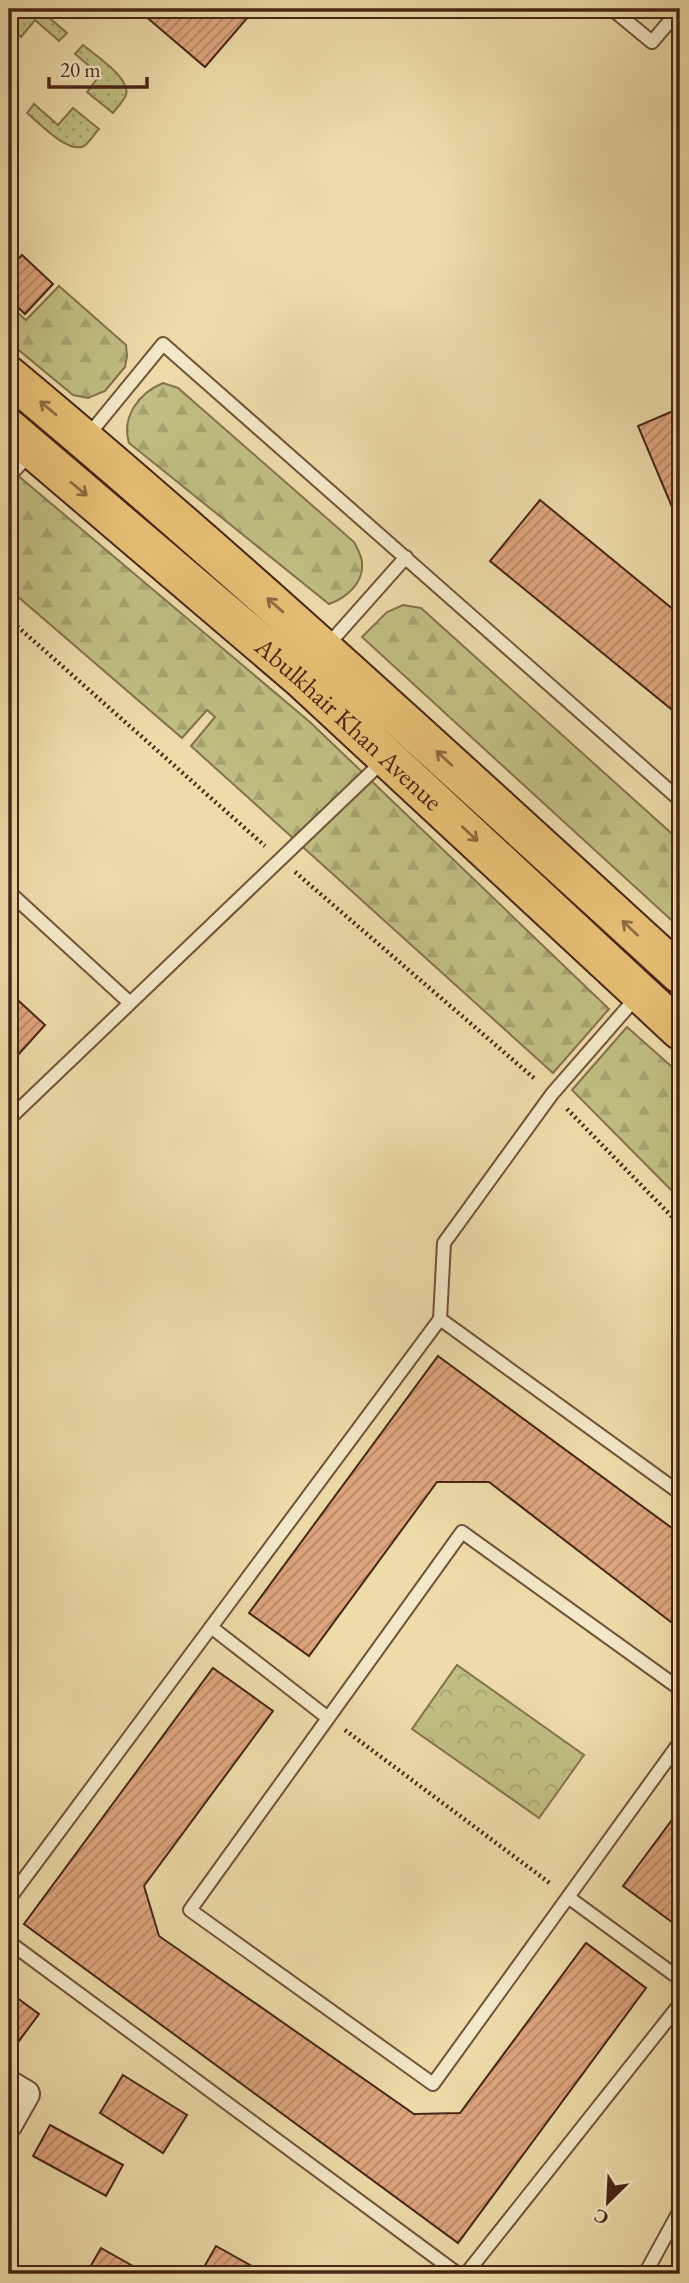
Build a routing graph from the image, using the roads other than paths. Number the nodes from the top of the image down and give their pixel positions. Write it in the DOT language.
graph roads {
  1 [pos="612,9"];
  2 [pos="680,9"];
  3 [pos="9,376"];
  4 [pos="85,439"];
  5 [pos="17,452"];
  6 [pos="406,557"];
  7 [pos="325,648"];
  8 [pos="387,757"];
  9 [pos="680,800"];
  10 [pos="9,892"];
  11 [pos="680,974"];
  12 [pos="130,1003"];
  13 [pos="627,1008"];
  14 [pos="680,1030"];
  15 [pos="9,1119"];
  16 [pos="440,1319"];
  17 [pos="680,1493"];
  18 [pos="211,1627"];
  19 [pos="680,1689"];
  20 [pos="328,1718"];
  21 [pos="680,1742"];
  22 [pos="568,1897"];
  23 [pos="9,1899"];
  24 [pos="9,1942"];
  25 [pos="680,1979"];
  26 [pos="680,2004"];
  27 [pos="18,2089"];
  28 [pos="9,2124"];
  29 [pos="680,2210"];
  30 [pos="458,2274"];
  31 [pos="466,2274"];
  32 [pos="645,2274"];
  1 -- 2 [label="lane"];
  4 -- 3 [label="main road, Abulkhair Khan Avenue, one-way"];
  4 -- 6 [label="lane"];
  7 -- 4 [label="main road, Abulkhair Khan Avenue, one-way"];
  5 -- 8 [label="main road, Abulkhair Khan Avenue, one-way"];
  6 -- 7 [label="lane"];
  6 -- 9 [label="lane"];
  11 -- 7 [label="main road, Abulkhair Khan Avenue, one-way"];
  8 -- 12 [label="lane"];
  8 -- 14 [label="main road, Abulkhair Khan Avenue, one-way"];
  10 -- 12 [label="lane"];
  12 -- 15 [label="lane"];
  13 -- 16 [label="lane"];
  16 -- 17 [label="lane"];
  16 -- 18 [label="lane"];
  18 -- 20 [label="lane"];
  18 -- 23 [label="lane"];
  19 -- 20 [label="lane"];
  20 -- 22 [label="lane"];
  21 -- 22 [label="lane"];
  22 -- 25 [label="lane"];
  24 -- 30 [label="lane"];
  26 -- 31 [label="lane"];
  27 -- 28 [label="street"];
  29 -- 32 [label="lane"];
}
